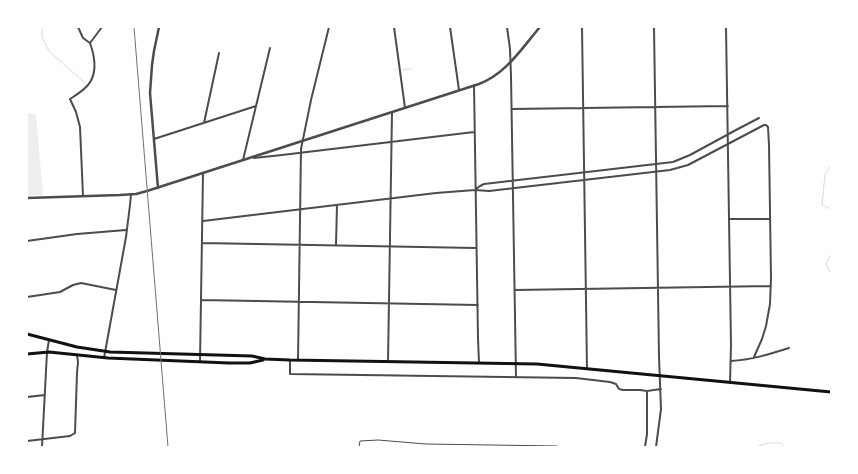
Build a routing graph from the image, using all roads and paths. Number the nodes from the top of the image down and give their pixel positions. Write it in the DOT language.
graph roads {
  1 [pos="78,27"];
  2 [pos="102,27"];
  3 [pos="159,27"];
  4 [pos="329,27"];
  5 [pos="394,27"];
  6 [pos="450,27"];
  7 [pos="507,27"];
  8 [pos="540,27"];
  9 [pos="582,27"];
  10 [pos="654,27"];
  11 [pos="726,27"];
  12 [pos="90,43"];
  13 [pos="270,48"];
  14 [pos="219,53"];
  15 [pos="511,62"];
  16 [pos="474,85"];
  17 [pos="459,90"];
  18 [pos="256,106"];
  19 [pos="728,106"];
  20 [pos="656,107"];
  21 [pos="405,108"];
  22 [pos="583,108"];
  23 [pos="512,109"];
  24 [pos="392,112"];
  25 [pos="759,118"];
  26 [pos="204,123"];
  27 [pos="475,132"];
  28 [pos="728,134"];
  29 [pos="154,139"];
  30 [pos="302,141"];
  31 [pos="392,142"];
  32 [pos="728,143"];
  33 [pos="301,153"];
  34 [pos="251,158"];
  35 [pos="244,160"];
  36 [pos="656,164"];
  37 [pos="585,172"];
  38 [pos="656,172"];
  39 [pos="203,173"];
  40 [pos="585,180"];
  41 [pos="513,181"];
  42 [pos="158,188"];
  43 [pos="513,188"];
  44 [pos="475,190"];
  45 [pos="131,194"];
  46 [pos="84,196"];
  47 [pos="27,198"];
  48 [pos="391,199"];
  49 [pos="27,202"];
  50 [pos="337,205"];
  51 [pos="300,209"];
  52 [pos="730,219"];
  53 [pos="770,219"];
  54 [pos="203,221"];
  55 [pos="126,230"];
  56 [pos="27,241"];
  57 [pos="202,244"];
  58 [pos="300,245"];
  59 [pos="336,246"];
  60 [pos="390,246"];
  61 [pos="476,248"];
  62 [pos="731,286"];
  63 [pos="771,286"];
  64 [pos="658,287"];
  65 [pos="586,289"];
  66 [pos="116,290"];
  67 [pos="515,290"];
  68 [pos="27,297"];
  69 [pos="201,300"];
  70 [pos="298,302"];
  71 [pos="390,303"];
  72 [pos="478,305"];
  73 [pos="27,334"];
  74 [pos="49,340"];
  75 [pos="789,348"];
  76 [pos="105,351"];
  77 [pos="47,352"];
  78 [pos="27,354"];
  79 [pos="77,355"];
  80 [pos="200,355"];
  81 [pos="754,357"];
  82 [pos="104,358"];
  83 [pos="265,359"];
  84 [pos="290,360"];
  85 [pos="298,360"];
  86 [pos="731,361"];
  87 [pos="200,362"];
  88 [pos="388,362"];
  89 [pos="479,363"];
  90 [pos="516,364"];
  91 [pos="587,369"];
  92 [pos="660,376"];
  93 [pos="516,377"];
  94 [pos="730,383"];
  95 [pos="661,389"];
  96 [pos="647,392"];
  97 [pos="831,392"];
  98 [pos="45,395"];
  99 [pos="27,397"];
  100 [pos="43,439"];
  101 [pos="27,441"];
  102 [pos="557,446"];
  103 [pos="42,447"];
  104 [pos="358,447"];
  105 [pos="645,447"];
  106 [pos="656,447"];
  1 -- 12 [label="street"];
  2 -- 12 [label="street"];
  3 -- 29 [label="street"];
  4 -- 30 [label="street"];
  5 -- 21 [label="street"];
  6 -- 17 [label="street"];
  7 -- 15 [label="street"];
  8 -- 15 [label="street"];
  9 -- 22 [label="street"];
  10 -- 20 [label="street"];
  11 -- 19 [label="street"];
  12 -- 46 [label="street"];
  13 -- 18 [label="street"];
  14 -- 26 [label="street"];
  15 -- 16 [label="street"];
  15 -- 23 [label="street"];
  16 -- 17 [label="street"];
  16 -- 27 [label="street"];
  17 -- 21 [label="street"];
  18 -- 26 [label="street"];
  18 -- 35 [label="street"];
  19 -- 20 [label="street"];
  19 -- 28 [label="street"];
  20 -- 22 [label="street"];
  20 -- 36 [label="street"];
  21 -- 24 [label="street"];
  22 -- 23 [label="street"];
  22 -- 37 [label="street"];
  23 -- 41 [label="street"];
  24 -- 30 [label="street"];
  24 -- 31 [label="street"];
  25 -- 28 [label="street"];
  26 -- 29 [label="street"];
  27 -- 31 [label="street"];
  27 -- 44 [label="street"];
  28 -- 32 [label="street"];
  28 -- 36 [label="street"];
  29 -- 42 [label="street"];
  30 -- 33 [label="street"];
  30 -- 34 [label="street"];
  31 -- 33 [label="street"];
  31 -- 48 [label="street"];
  32 -- 38 [label="street"];
  32 -- 52 [label="street"];
  32 -- 53 [label="street"];
  33 -- 34 [label="street"];
  33 -- 51 [label="street"];
  34 -- 35 [label="street"];
  35 -- 39 [label="street"];
  36 -- 37 [label="street"];
  36 -- 38 [label="street"];
  37 -- 40 [label="street"];
  37 -- 41 [label="street"];
  38 -- 40 [label="street"];
  38 -- 64 [label="street"];
  39 -- 42 [label="street"];
  39 -- 54 [label="street"];
  40 -- 43 [label="street"];
  40 -- 65 [label="street"];
  41 -- 43 [label="street"];
  41 -- 44 [label="street"];
  42 -- 45 [label="street"];
  43 -- 44 [label="street"];
  43 -- 67 [label="street"];
  44 -- 48 [label="street"];
  44 -- 61 [label="street"];
  45 -- 46 [label="street"];
  45 -- 55 [label="street"];
  46 -- 47 [label="street"];
  47 -- 49 [label="street"];
  48 -- 50 [label="street"];
  48 -- 60 [label="street"];
  50 -- 51 [label="street"];
  50 -- 59 [label="street"];
  51 -- 54 [label="street"];
  51 -- 58 [label="street"];
  52 -- 53 [label="street"];
  52 -- 62 [label="street"];
  53 -- 63 [label="street"];
  54 -- 57 [label="street"];
  55 -- 56 [label="street"];
  55 -- 66 [label="street"];
  57 -- 58 [label="street"];
  57 -- 69 [label="street"];
  58 -- 59 [label="street"];
  58 -- 70 [label="street"];
  59 -- 60 [label="street"];
  60 -- 61 [label="street"];
  60 -- 71 [label="street"];
  61 -- 72 [label="street"];
  62 -- 63 [label="street"];
  62 -- 64 [label="street"];
  62 -- 86 [label="street"];
  63 -- 81 [label="street"];
  64 -- 65 [label="street"];
  64 -- 92 [label="street"];
  65 -- 67 [label="street"];
  65 -- 91 [label="street"];
  66 -- 68 [label="street"];
  66 -- 76 [label="street"];
  67 -- 90 [label="street"];
  69 -- 70 [label="street"];
  69 -- 80 [label="street"];
  70 -- 71 [label="street"];
  70 -- 85 [label="street"];
  71 -- 72 [label="street"];
  71 -- 88 [label="street"];
  72 -- 89 [label="street"];
  73 -- 74 [label="main road"];
  74 -- 76 [label="main road"];
  74 -- 77 [label="street"];
  75 -- 81 [label="street"];
  76 -- 80 [label="main road"];
  76 -- 82 [label="street"];
  77 -- 78 [label="main road"];
  77 -- 79 [label="main road"];
  77 -- 98 [label="street"];
  79 -- 82 [label="main road"];
  79 -- 100 [label="street"];
  80 -- 83 [label="main road"];
  80 -- 87 [label="street"];
  81 -- 86 [label="street"];
  82 -- 87 [label="main road"];
  83 -- 84 [label="main road"];
  83 -- 87 [label="main road"];
  84 -- 85 [label="main road"];
  84 -- 93 [label="street"];
  85 -- 88 [label="main road"];
  86 -- 94 [label="street"];
  88 -- 89 [label="main road"];
  89 -- 90 [label="main road"];
  90 -- 91 [label="main road"];
  90 -- 93 [label="street"];
  91 -- 92 [label="main road"];
  92 -- 94 [label="main road"];
  92 -- 95 [label="street"];
  93 -- 96 [label="street"];
  94 -- 97 [label="main road"];
  95 -- 96 [label="street"];
  95 -- 106 [label="street"];
  96 -- 105 [label="street"];
  98 -- 99 [label="street"];
  98 -- 100 [label="street"];
  100 -- 101 [label="street"];
  100 -- 103 [label="street"];
  102 -- 104 [label="lane"];
}
